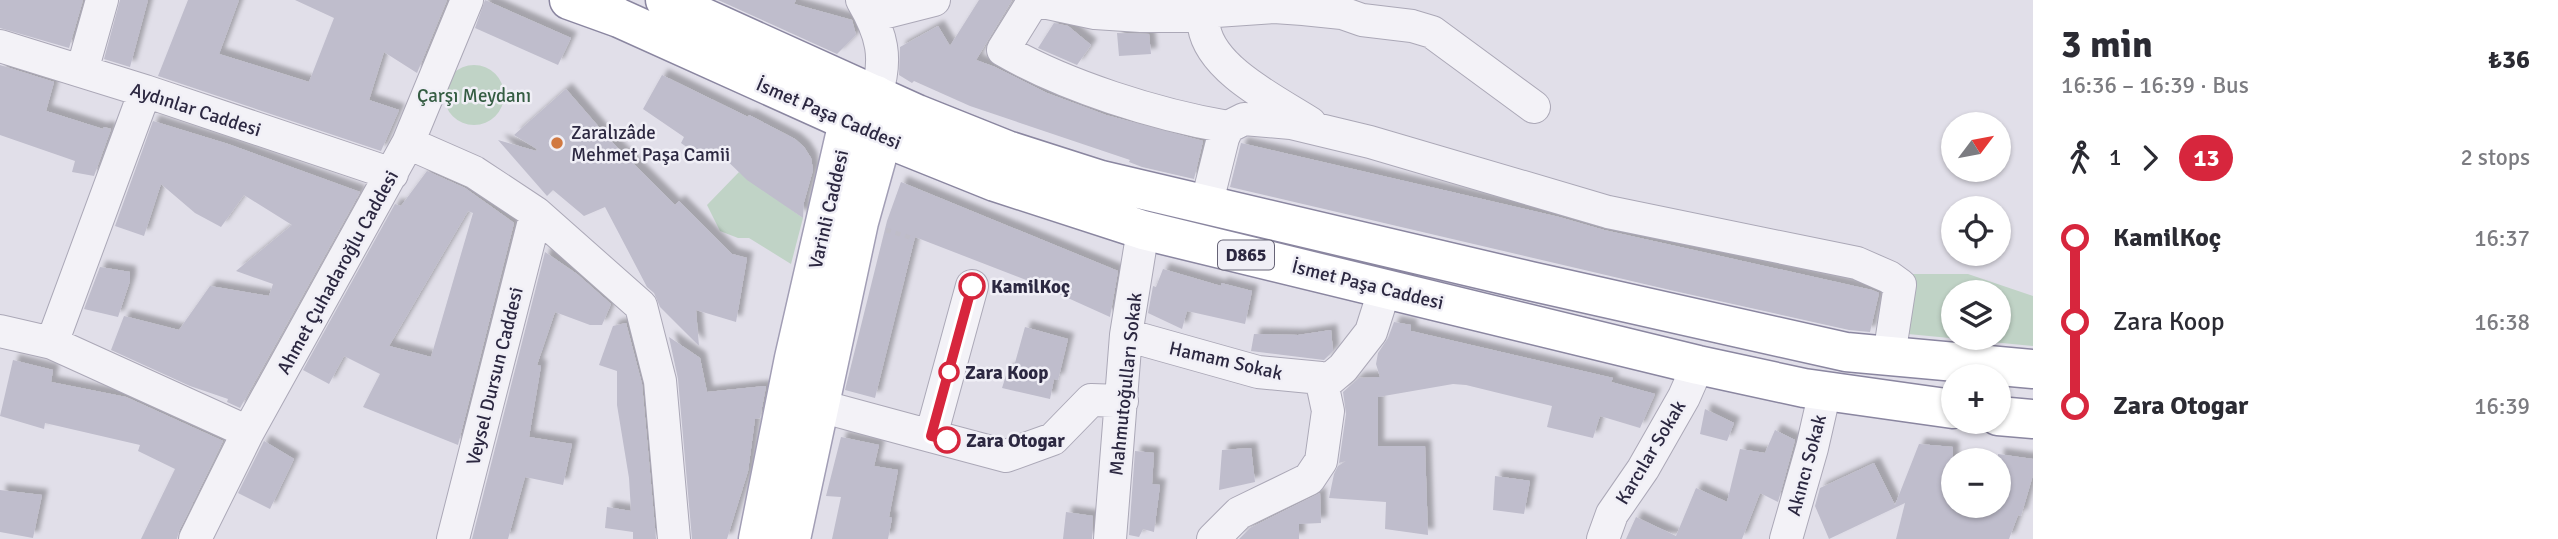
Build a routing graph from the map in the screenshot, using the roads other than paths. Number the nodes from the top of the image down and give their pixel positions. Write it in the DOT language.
graph roads {
  1 [pos="102,0"];
  2 [pos="467,0"];
  3 [pos="569,0"];
  4 [pos="665,0"];
  5 [pos="934,0"];
  6 [pos="1034,0"];
  7 [pos="1205,7"];
  8 [pos="867,8"];
  9 [pos="0,46"];
  10 [pos="82,71"];
  11 [pos="145,91"];
  12 [pos="876,95"];
  13 [pos="1534,107"];
  14 [pos="848,122"];
  15 [pos="1228,127"];
  16 [pos="1322,131"];
  17 [pos="883,137"];
  18 [pos="408,143"];
  19 [pos="392,174"];
  20 [pos="1206,206"];
  21 [pos="536,213"];
  22 [pos="1143,230"];
  23 [pos="972,286"];
  24 [pos="1385,288"];
  25 [pos="0,331"];
  26 [pos="1126,335"];
  27 [pos="52,343"];
  28 [pos="1889,356"];
  29 [pos="1698,365"];
  30 [pos="2033,369"];
  31 [pos="1322,385"];
  32 [pos="1825,391"];
  33 [pos="1122,401"];
  34 [pos="820,406"];
  35 [pos="1941,407"];
  36 [pos="2011,416"];
  37 [pos="2033,419"];
  38 [pos="248,432"];
  39 [pos="931,436"];
  40 [pos="195,539"];
  41 [pos="453,539"];
  42 [pos="674,539"];
  43 [pos="758,539"];
  44 [pos="792,539"];
  45 [pos="1110,539"];
  46 [pos="1213,539"];
  47 [pos="1603,539"];
  48 [pos="1786,539"];
  1 -- 10 [label="street"];
  2 -- 18 [label="street, Ahmet Çuhadaroğlu Caddesi"];
  3 -- 14 [label="main road, İsmet Paşa Caddesi / D865"];
  4 -- 12 [label="main road, İsmet Paşa Caddesi / D865"];
  5 -- 8 [label="street"];
  6 -- 7 [label="street"];
  6 -- 15 [label="street"];
  7 -- 13 [label="street"];
  7 -- 16 [label="street"];
  8 -- 12 [label="street"];
  9 -- 10 [label="street, Aydınlar Caddesi"];
  10 -- 11 [label="street, Aydınlar Caddesi"];
  11 -- 19 [label="street, Aydınlar Caddesi"];
  11 -- 27 [label="street"];
  12 -- 14 [label="main road, Varinli Caddesi"];
  12 -- 17 [label="main road, Varinli Caddesi"];
  12 -- 20 [label="main road, İsmet Paşa Caddesi / D865"];
  14 -- 17 [label="main road, İsmet Paşa Caddesi / D865"];
  14 -- 43 [label="main road, Varinli Caddesi"];
  15 -- 16 [label="street"];
  15 -- 20 [label="street"];
  16 -- 28 [label="street"];
  17 -- 22 [label="main road, İsmet Paşa Caddesi / D865"];
  17 -- 34 [label="main road, Varinli Caddesi"];
  18 -- 19 [label="street, Ahmet Çuhadaroğlu Caddesi"];
  18 -- 21 [label="street"];
  19 -- 38 [label="street, Ahmet Çuhadaroğlu Caddesi"];
  20 -- 28 [label="main road, İsmet Paşa Caddesi / D865"];
  21 -- 41 [label="street, Veysel Dursun Caddesi"];
  21 -- 42 [label="street"];
  22 -- 24 [label="main road, İsmet Paşa Caddesi / D865"];
  22 -- 26 [label="street, Mahmutoğulları Sokak"];
  23 -- 39 [label="street"];
  24 -- 29 [label="main road, İsmet Paşa Caddesi / D865"];
  24 -- 31 [label="street"];
  25 -- 27 [label="street"];
  26 -- 31 [label="street, Hamam Sokak"];
  26 -- 33 [label="street, Mahmutoğulları Sokak"];
  27 -- 38 [label="street"];
  28 -- 30 [label="main road, İsmet Paşa Caddesi / D865"];
  29 -- 32 [label="main road, İsmet Paşa Caddesi / D865"];
  29 -- 47 [label="street, Karcılar Sokak"];
  31 -- 46 [label="street"];
  32 -- 35 [label="main road, İsmet Paşa Caddesi / D865"];
  32 -- 48 [label="street, Akıncı Sokak"];
  33 -- 39 [label="street"];
  33 -- 45 [label="street, Mahmutoğulları Sokak"];
  34 -- 39 [label="street"];
  34 -- 44 [label="main road, Varinli Caddesi"];
  36 -- 37 [label="main road"];
  38 -- 40 [label="street, Ahmet Çuhadaroğlu Caddesi"];
}
